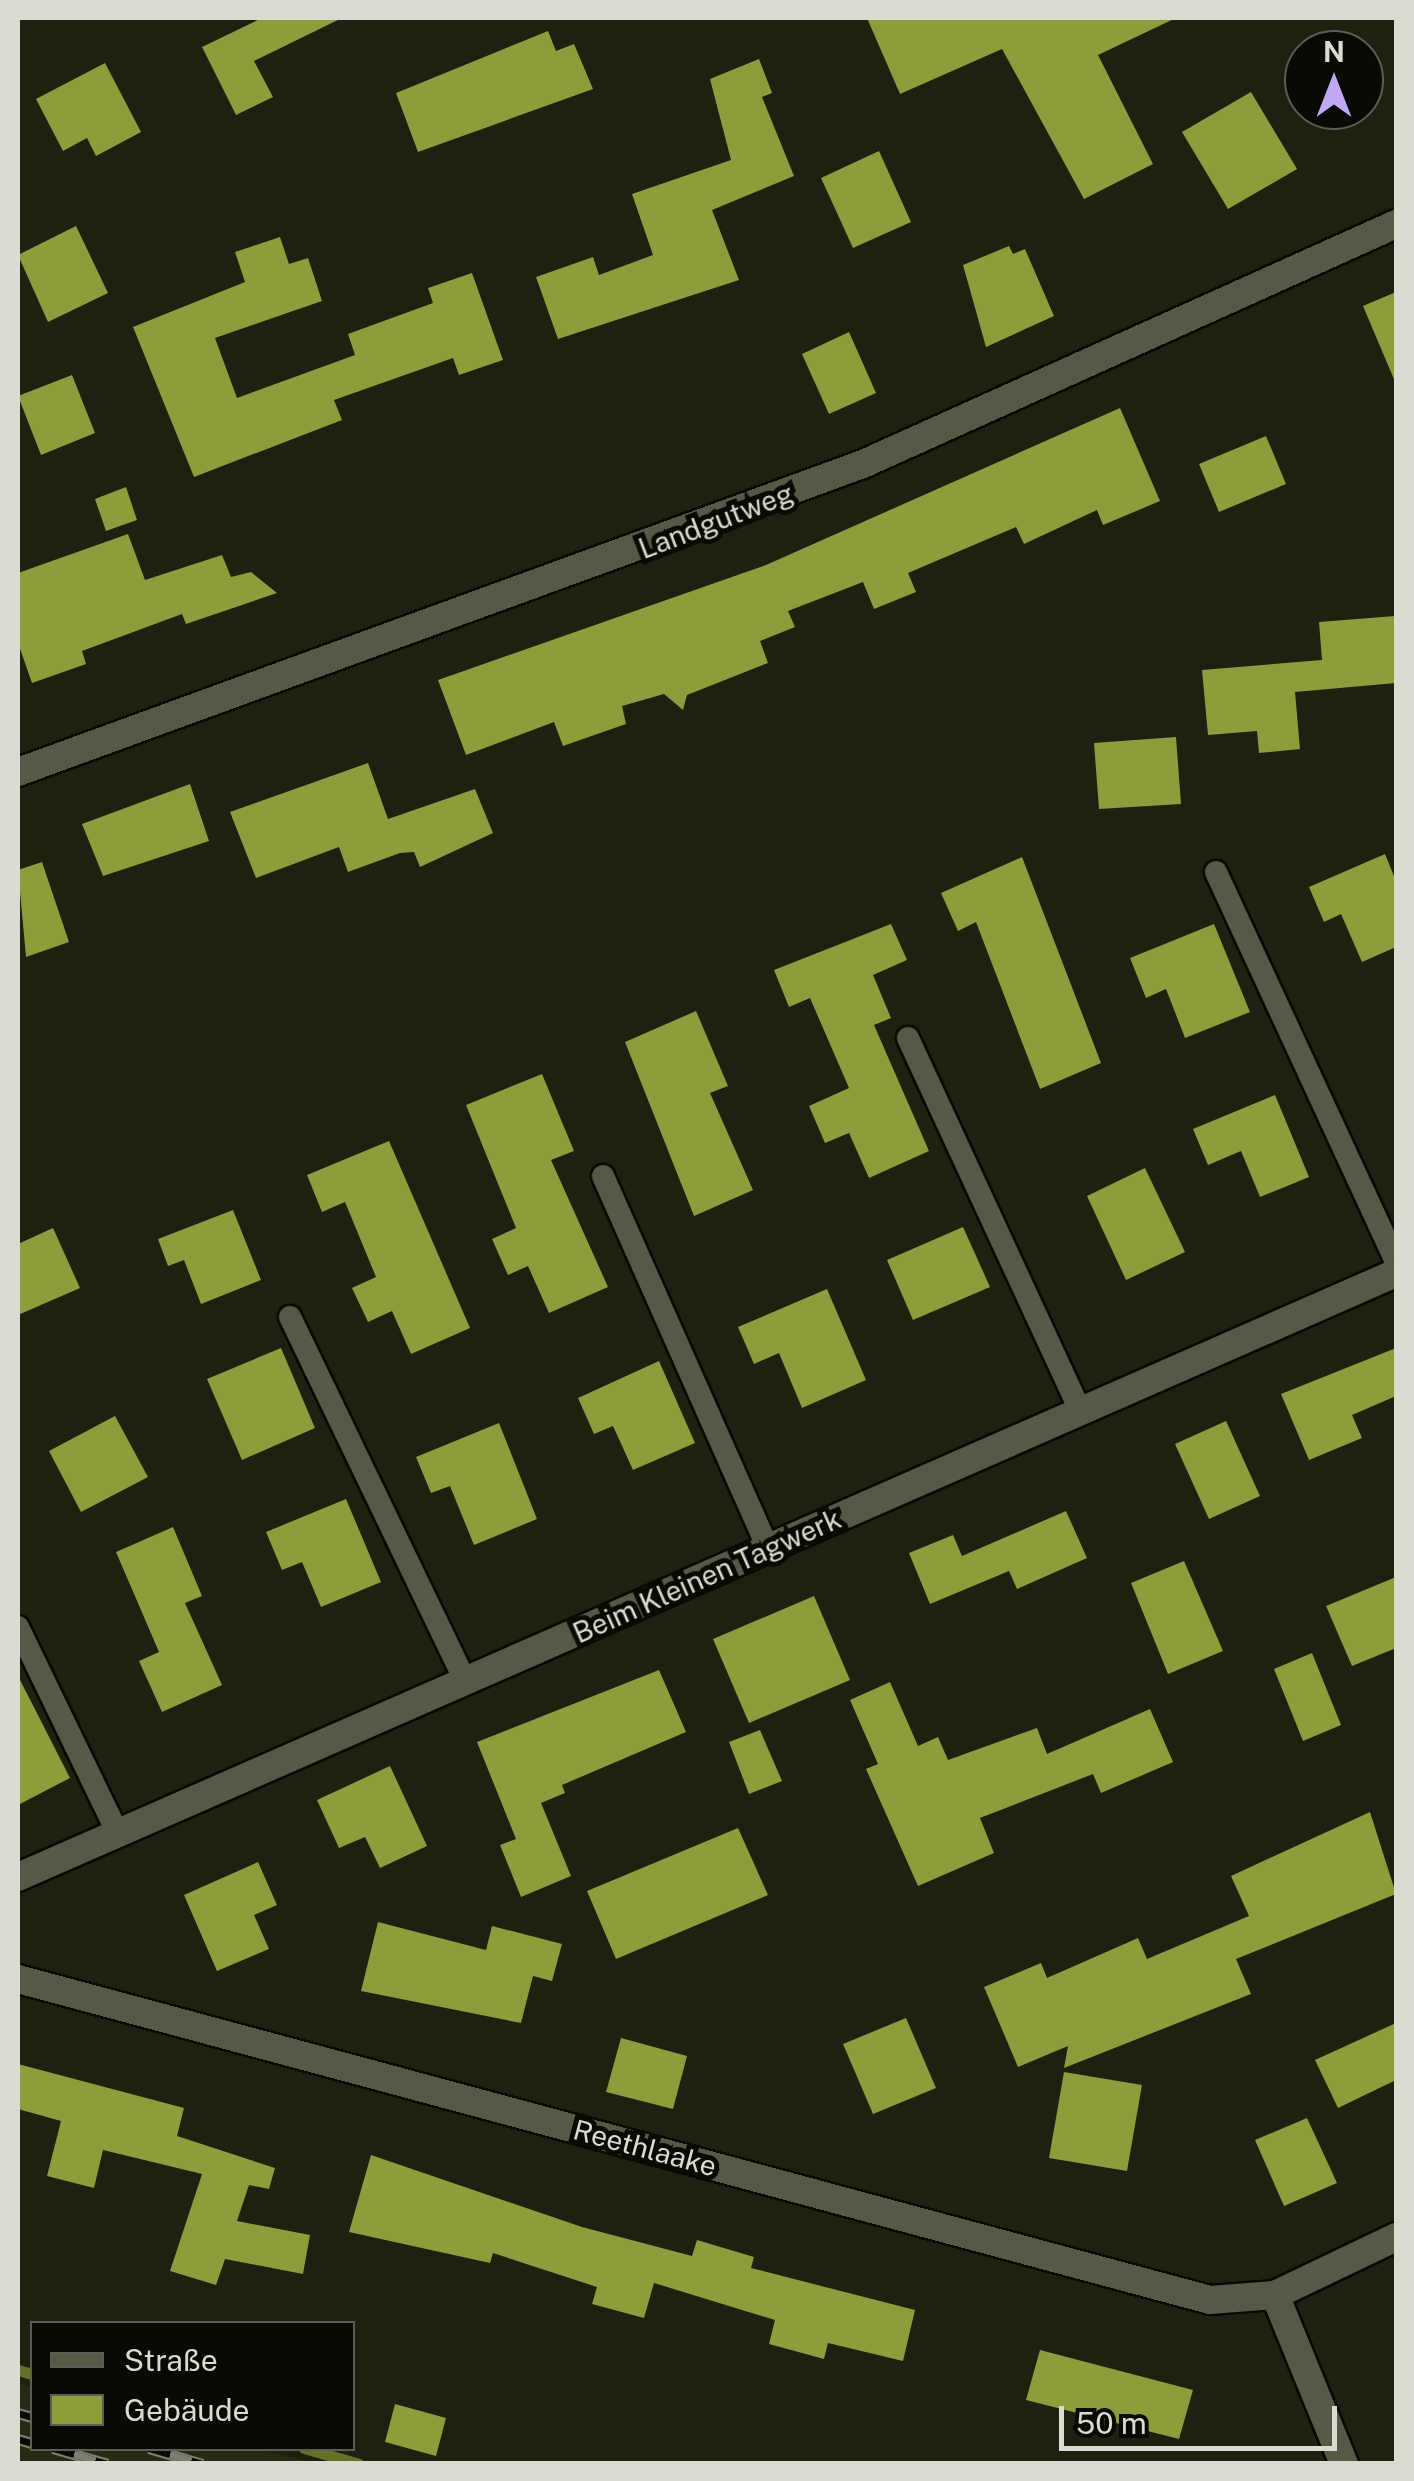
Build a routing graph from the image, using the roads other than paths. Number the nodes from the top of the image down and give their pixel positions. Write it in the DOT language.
graph roads {
  1 [pos="1396,224"];
  2 [pos="18,772"];
  3 [pos="1216,872"];
  4 [pos="908,1038"];
  5 [pos="603,1176"];
  6 [pos="1396,1262"];
  7 [pos="1396,1274"];
  8 [pos="290,1317"];
  9 [pos="1081,1412"];
  10 [pos="768,1549"];
  11 [pos="18,1628"];
  12 [pos="466,1682"];
  13 [pos="118,1834"];
  14 [pos="18,1877"];
  15 [pos="18,1979"];
  16 [pos="1396,2237"];
  17 [pos="1276,2296"];
  18 [pos="1344,2464"];
  1 -- 2 [label="street, Landgutweg"];
  3 -- 6 [label="lane"];
  4 -- 9 [label="lane"];
  5 -- 10 [label="lane"];
  7 -- 9 [label="street, Beim Kleinen Tagwerk"];
  8 -- 12 [label="lane"];
  9 -- 10 [label="street, Beim Kleinen Tagwerk"];
  10 -- 12 [label="street, Beim Kleinen Tagwerk"];
  11 -- 13 [label="lane"];
  12 -- 13 [label="street, Beim Kleinen Tagwerk"];
  13 -- 14 [label="street, Beim Kleinen Tagwerk"];
  15 -- 17 [label="street, Reethlaake"];
  16 -- 17 [label="street"];
  17 -- 18 [label="street"];
}
